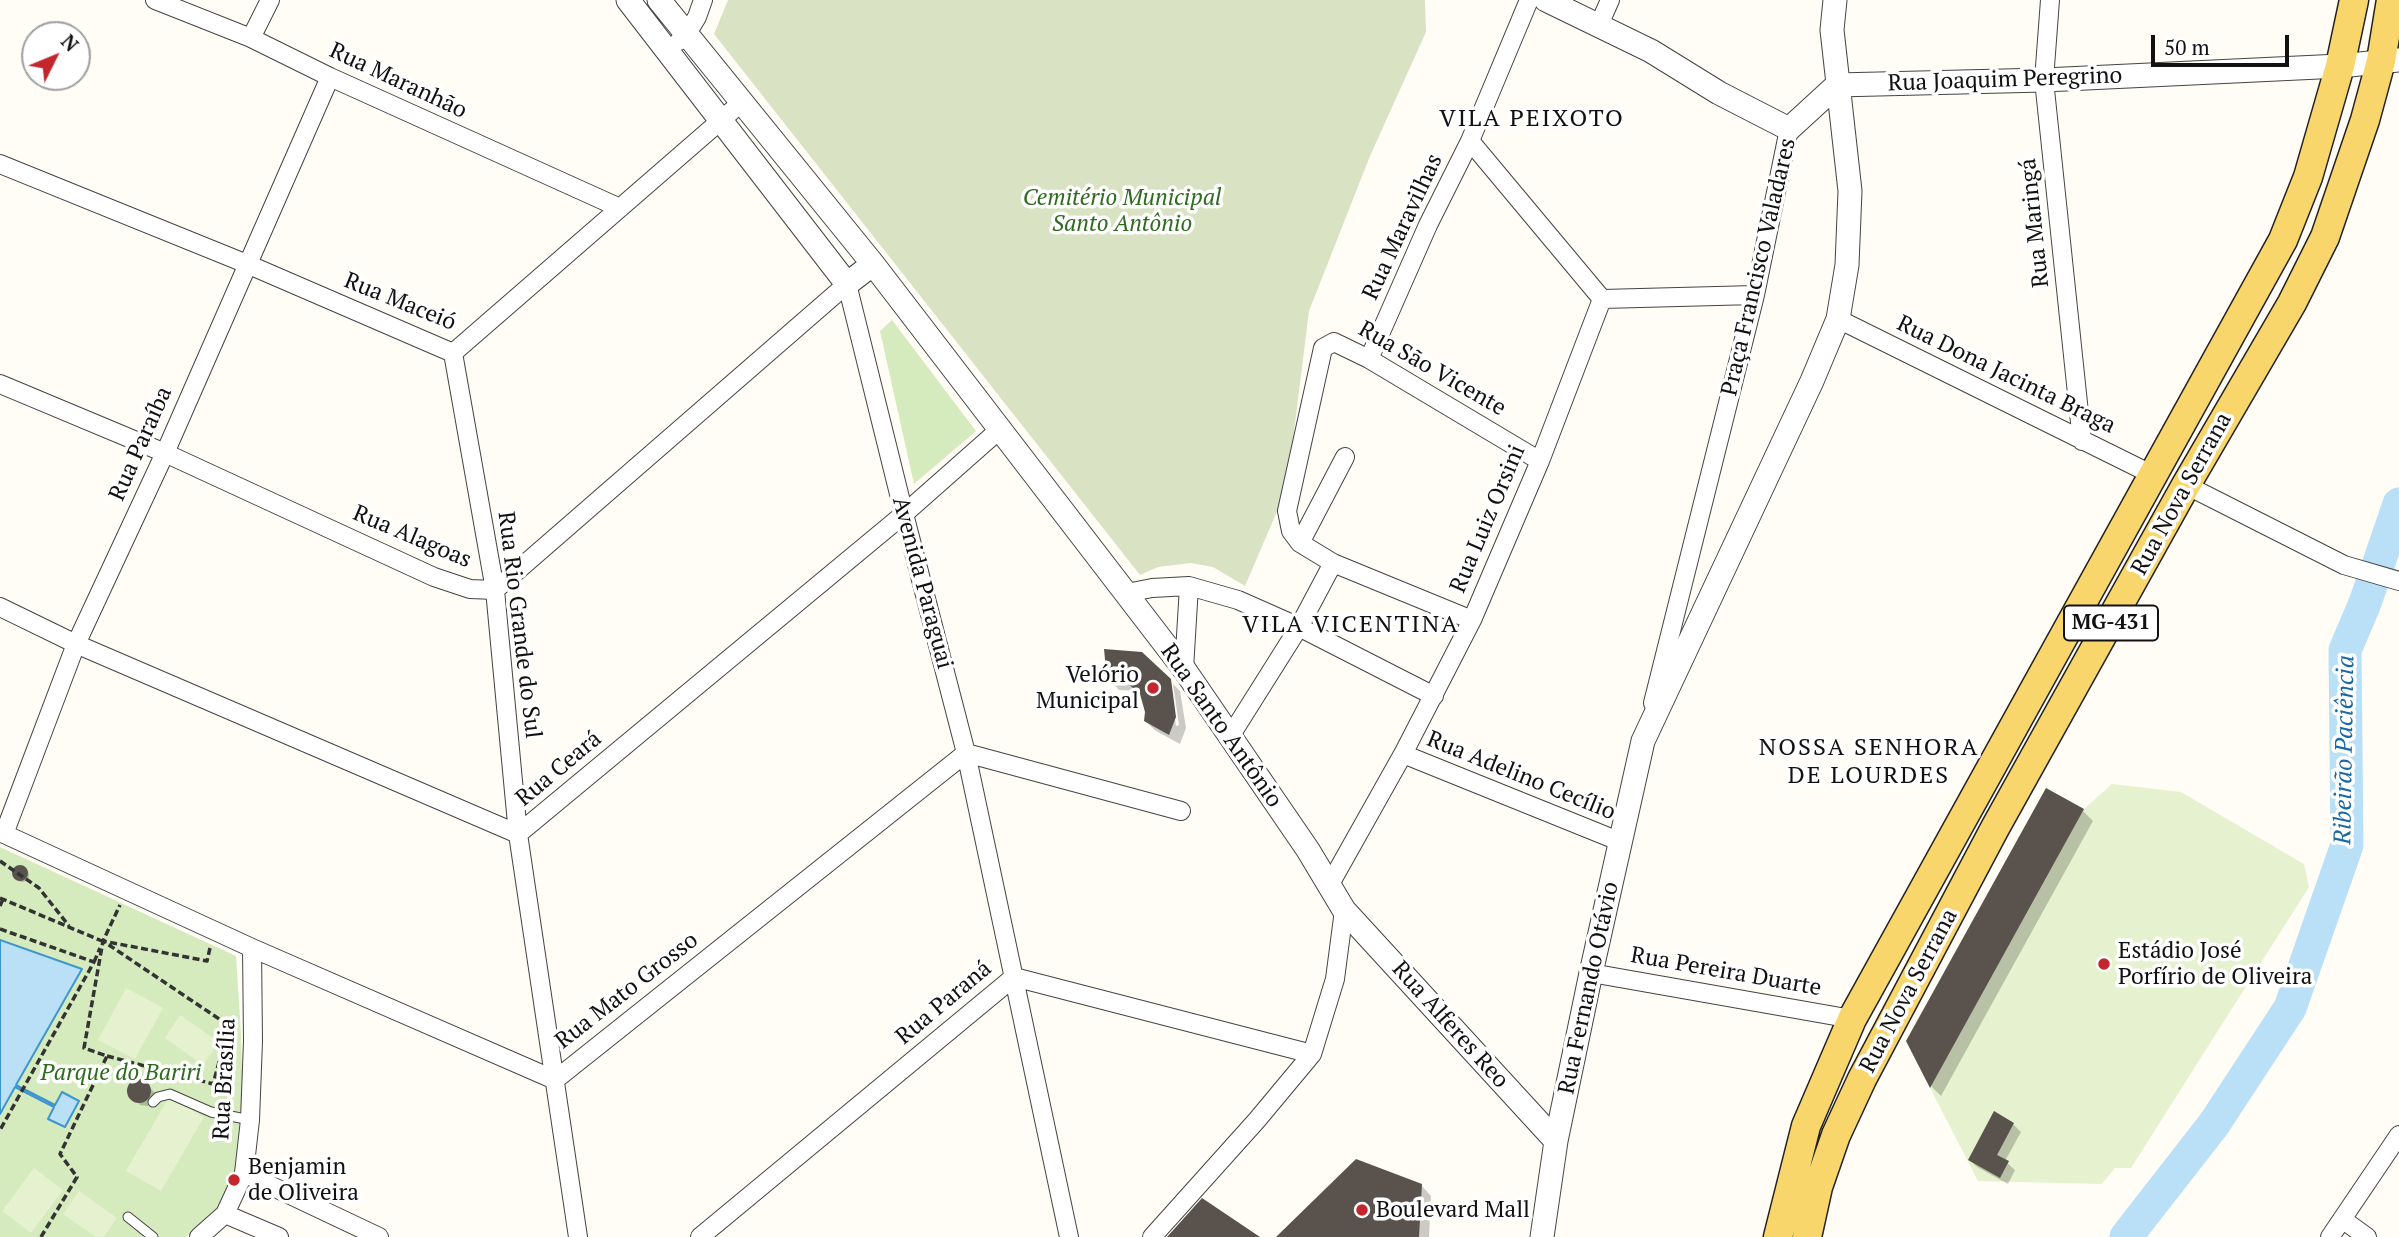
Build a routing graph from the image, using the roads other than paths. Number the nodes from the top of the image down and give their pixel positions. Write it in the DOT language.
graph roads {
  1 [pos="155,0"];
  2 [pos="270,0"];
  3 [pos="628,0"];
  4 [pos="659,0"];
  5 [pos="703,0"];
  6 [pos="1529,0"];
  7 [pos="1546,0"];
  8 [pos="1610,0"];
  9 [pos="1835,0"];
  10 [pos="2050,0"];
  11 [pos="2354,0"];
  12 [pos="2391,0"];
  13 [pos="1599,24"];
  14 [pos="686,35"];
  15 [pos="251,38"];
  16 [pos="668,51"];
  17 [pos="2390,61"];
  18 [pos="2340,66"];
  19 [pos="330,77"];
  20 [pos="2044,80"];
  21 [pos="1837,85"];
  22 [pos="742,102"];
  23 [pos="722,120"];
  24 [pos="1789,129"];
  25 [pos="1471,141"];
  26 [pos="0,164"];
  27 [pos="620,208"];
  28 [pos="247,264"];
  29 [pos="873,264"];
  30 [pos="847,284"];
  31 [pos="1755,295"];
  32 [pos="1602,299"];
  33 [pos="1838,319"];
  34 [pos="453,353"];
  35 [pos="1369,359"];
  36 [pos="0,384"];
  37 [pos="999,430"];
  38 [pos="2082,441"];
  39 [pos="165,453"];
  40 [pos="1345,457"];
  41 [pos="1540,461"];
  42 [pos="2153,475"];
  43 [pos="2186,485"];
  44 [pos="904,514"];
  45 [pos="1300,543"];
  46 [pos="1333,563"];
  47 [pos="2399,581"];
  48 [pos="1188,586"];
  49 [pos="495,590"];
  50 [pos="1127,593"];
  51 [pos="0,607"];
  52 [pos="1472,620"];
  53 [pos="1298,627"];
  54 [pos="76,644"];
  55 [pos="1184,669"];
  56 [pos="1434,696"];
  57 [pos="1231,735"];
  58 [pos="1643,741"];
  59 [pos="966,753"];
  60 [pos="1403,754"];
  61 [pos="1181,811"];
  62 [pos="2,833"];
  63 [pos="518,834"];
  64 [pos="1621,842"];
  65 [pos="1330,884"];
  66 [pos="1344,910"];
  67 [pos="252,948"];
  68 [pos="1591,973"];
  69 [pos="1014,976"];
  70 [pos="1852,1019"];
  71 [pos="1312,1054"];
  72 [pos="555,1080"];
  73 [pos="153,1102"];
  74 [pos="250,1120"];
  75 [pos="2399,1135"];
  76 [pos="1556,1141"];
  77 [pos="244,1172"];
  78 [pos="225,1213"];
  79 [pos="128,1217"];
  80 [pos="2342,1219"];
  81 [pos="1068,1236"];
  82 [pos="153,1237"];
  83 [pos="199,1237"];
  84 [pos="279,1237"];
  85 [pos="379,1237"];
  86 [pos="578,1237"];
  87 [pos="700,1237"];
  88 [pos="1152,1237"];
  89 [pos="1542,1237"];
  90 [pos="1779,1237"];
  91 [pos="1807,1237"];
  92 [pos="2330,1237"];
  93 [pos="2368,1237"];
  1 -- 15 [label="street, Rua Maranhão"];
  2 -- 15 [label="street"];
  3 -- 16 [label="street, Avenida Paraguai"];
  4 -- 14 [label="street"];
  5 -- 14 [label="street"];
  6 -- 25 [label="street, Rua Maravilhas"];
  7 -- 13 [label="street"];
  8 -- 13 [label="street"];
  9 -- 21 [label="street"];
  10 -- 20 [label="street, Rua Maringá"];
  11 -- 18 [label="main road, Rua Nova Serrana"];
  12 -- 17 [label="main road, Rua Nova Serrana / MG-431"];
  13 -- 24 [label="street"];
  14 -- 16 [label="street"];
  14 -- 22 [label="street"];
  15 -- 19 [label="street, Rua Maranhão"];
  16 -- 23 [label="street, Avenida Paraguai"];
  17 -- 18 [label="street, Rua Joaquim Peregrino"];
  17 -- 43 [label="main road, Rua Nova Serrana / MG-431"];
  18 -- 20 [label="street, Rua Joaquim Peregrino"];
  18 -- 42 [label="main road, Rua Nova Serrana"];
  19 -- 27 [label="street, Rua Maranhão"];
  19 -- 28 [label="street, Rua Paraíba"];
  20 -- 21 [label="street, Rua Joaquim Peregrino"];
  20 -- 38 [label="street, Rua Maringá"];
  21 -- 24 [label="street, Praça Francisco Valadares"];
  21 -- 33 [label="street"];
  22 -- 23 [label="street, Rua Maceió"];
  22 -- 29 [label="street"];
  23 -- 27 [label="street, Rua Maceió"];
  23 -- 30 [label="street, Avenida Paraguai"];
  24 -- 31 [label="street, Praça Francisco Valadares"];
  25 -- 32 [label="street"];
  25 -- 35 [label="street, Rua Maravilhas"];
  26 -- 28 [label="street, Rua Maceió"];
  27 -- 34 [label="street, Rua Maceió"];
  28 -- 34 [label="street, Rua Maceió"];
  28 -- 39 [label="street, Rua Paraíba"];
  29 -- 30 [label="street"];
  29 -- 37 [label="street, Rua Santo Antônio"];
  30 -- 44 [label="street, Avenida Paraguai"];
  30 -- 49 [label="street, Rua Alagoas"];
  31 -- 32 [label="street"];
  31 -- 58 [label="street, Praça Francisco Valadares"];
  32 -- 41 [label="street, Rua Luiz Orsini"];
  33 -- 38 [label="street, Rua Dona Jacinta Braga"];
  33 -- 58 [label="street"];
  34 -- 49 [label="street, Rua Rio Grande do Sul"];
  35 -- 41 [label="street, Rua São Vicente"];
  35 -- 45 [label="street, Rua São Vicente"];
  36 -- 39 [label="street, Rua Alagoas"];
  37 -- 44 [label="street, Rua Ceará"];
  37 -- 50 [label="street, Rua Santo Antônio"];
  38 -- 42 [label="street, Rua Dona Jacinta Braga"];
  39 -- 49 [label="street, Rua Alagoas"];
  39 -- 54 [label="street, Rua Paraíba"];
  40 -- 45 [label="street"];
  41 -- 52 [label="street, Rua Luiz Orsini"];
  42 -- 70 [label="main road, Rua Nova Serrana"];
  43 -- 47 [label="street"];
  43 -- 91 [label="main road, Rua Nova Serrana / MG-431"];
  44 -- 59 [label="street, Avenida Paraguai"];
  44 -- 63 [label="street, Rua Ceará"];
  45 -- 46 [label="street"];
  46 -- 52 [label="street"];
  46 -- 53 [label="street"];
  48 -- 50 [label="street"];
  48 -- 53 [label="street"];
  48 -- 55 [label="street"];
  49 -- 63 [label="street, Rua Rio Grande do Sul"];
  50 -- 55 [label="street, Rua Santo Antônio"];
  51 -- 54 [label="street, Rua Ceará"];
  52 -- 56 [label="street, Rua Luiz Orsini"];
  53 -- 56 [label="street"];
  53 -- 57 [label="street"];
  54 -- 62 [label="street, Rua Paraíba"];
  54 -- 63 [label="street, Rua Ceará"];
  55 -- 57 [label="street, Rua Santo Antônio"];
  56 -- 60 [label="street, Rua Luiz Orsini"];
  57 -- 65 [label="street, Rua Santo Antônio"];
  58 -- 64 [label="street, Rua Fernando Otávio"];
  59 -- 61 [label="street"];
  59 -- 69 [label="street, Avenida Paraguai"];
  59 -- 72 [label="street, Rua Mato Grosso"];
  60 -- 64 [label="street, Rua Adelino Cecílio"];
  60 -- 65 [label="street, Rua Luiz Orsini"];
  62 -- 67 [label="street, Rua Mato Grosso"];
  63 -- 72 [label="street, Rua Rio Grande do Sul"];
  64 -- 68 [label="street, Rua Fernando Otávio"];
  65 -- 66 [label="street, Rua Santo Antônio"];
  66 -- 71 [label="street"];
  66 -- 76 [label="street, Rua Alferes Reo"];
  67 -- 72 [label="street, Rua Mato Grosso"];
  67 -- 74 [label="street, Rua Brasília"];
  68 -- 70 [label="street, Rua Pereira Duarte"];
  68 -- 76 [label="street, Rua Fernando Otávio"];
  69 -- 71 [label="street, Rua Paraná"];
  69 -- 81 [label="street, Avenida Paraguai"];
  69 -- 87 [label="street, Rua Paraná"];
  70 -- 90 [label="main road, Rua Nova Serrana"];
  71 -- 88 [label="street"];
  72 -- 86 [label="street, Rua Rio Grande do Sul"];
  73 -- 74 [label="lane"];
  74 -- 77 [label="street, Rua Brasília"];
  75 -- 80 [label="street"];
  76 -- 89 [label="street, Rua Fernando Otávio"];
  77 -- 78 [label="street, Rua Brasília"];
  77 -- 85 [label="street"];
  78 -- 83 [label="street, Rua Brasília"];
  78 -- 84 [label="street"];
  79 -- 82 [label="lane"];
  80 -- 92 [label="street"];
  80 -- 93 [label="street"];
}
